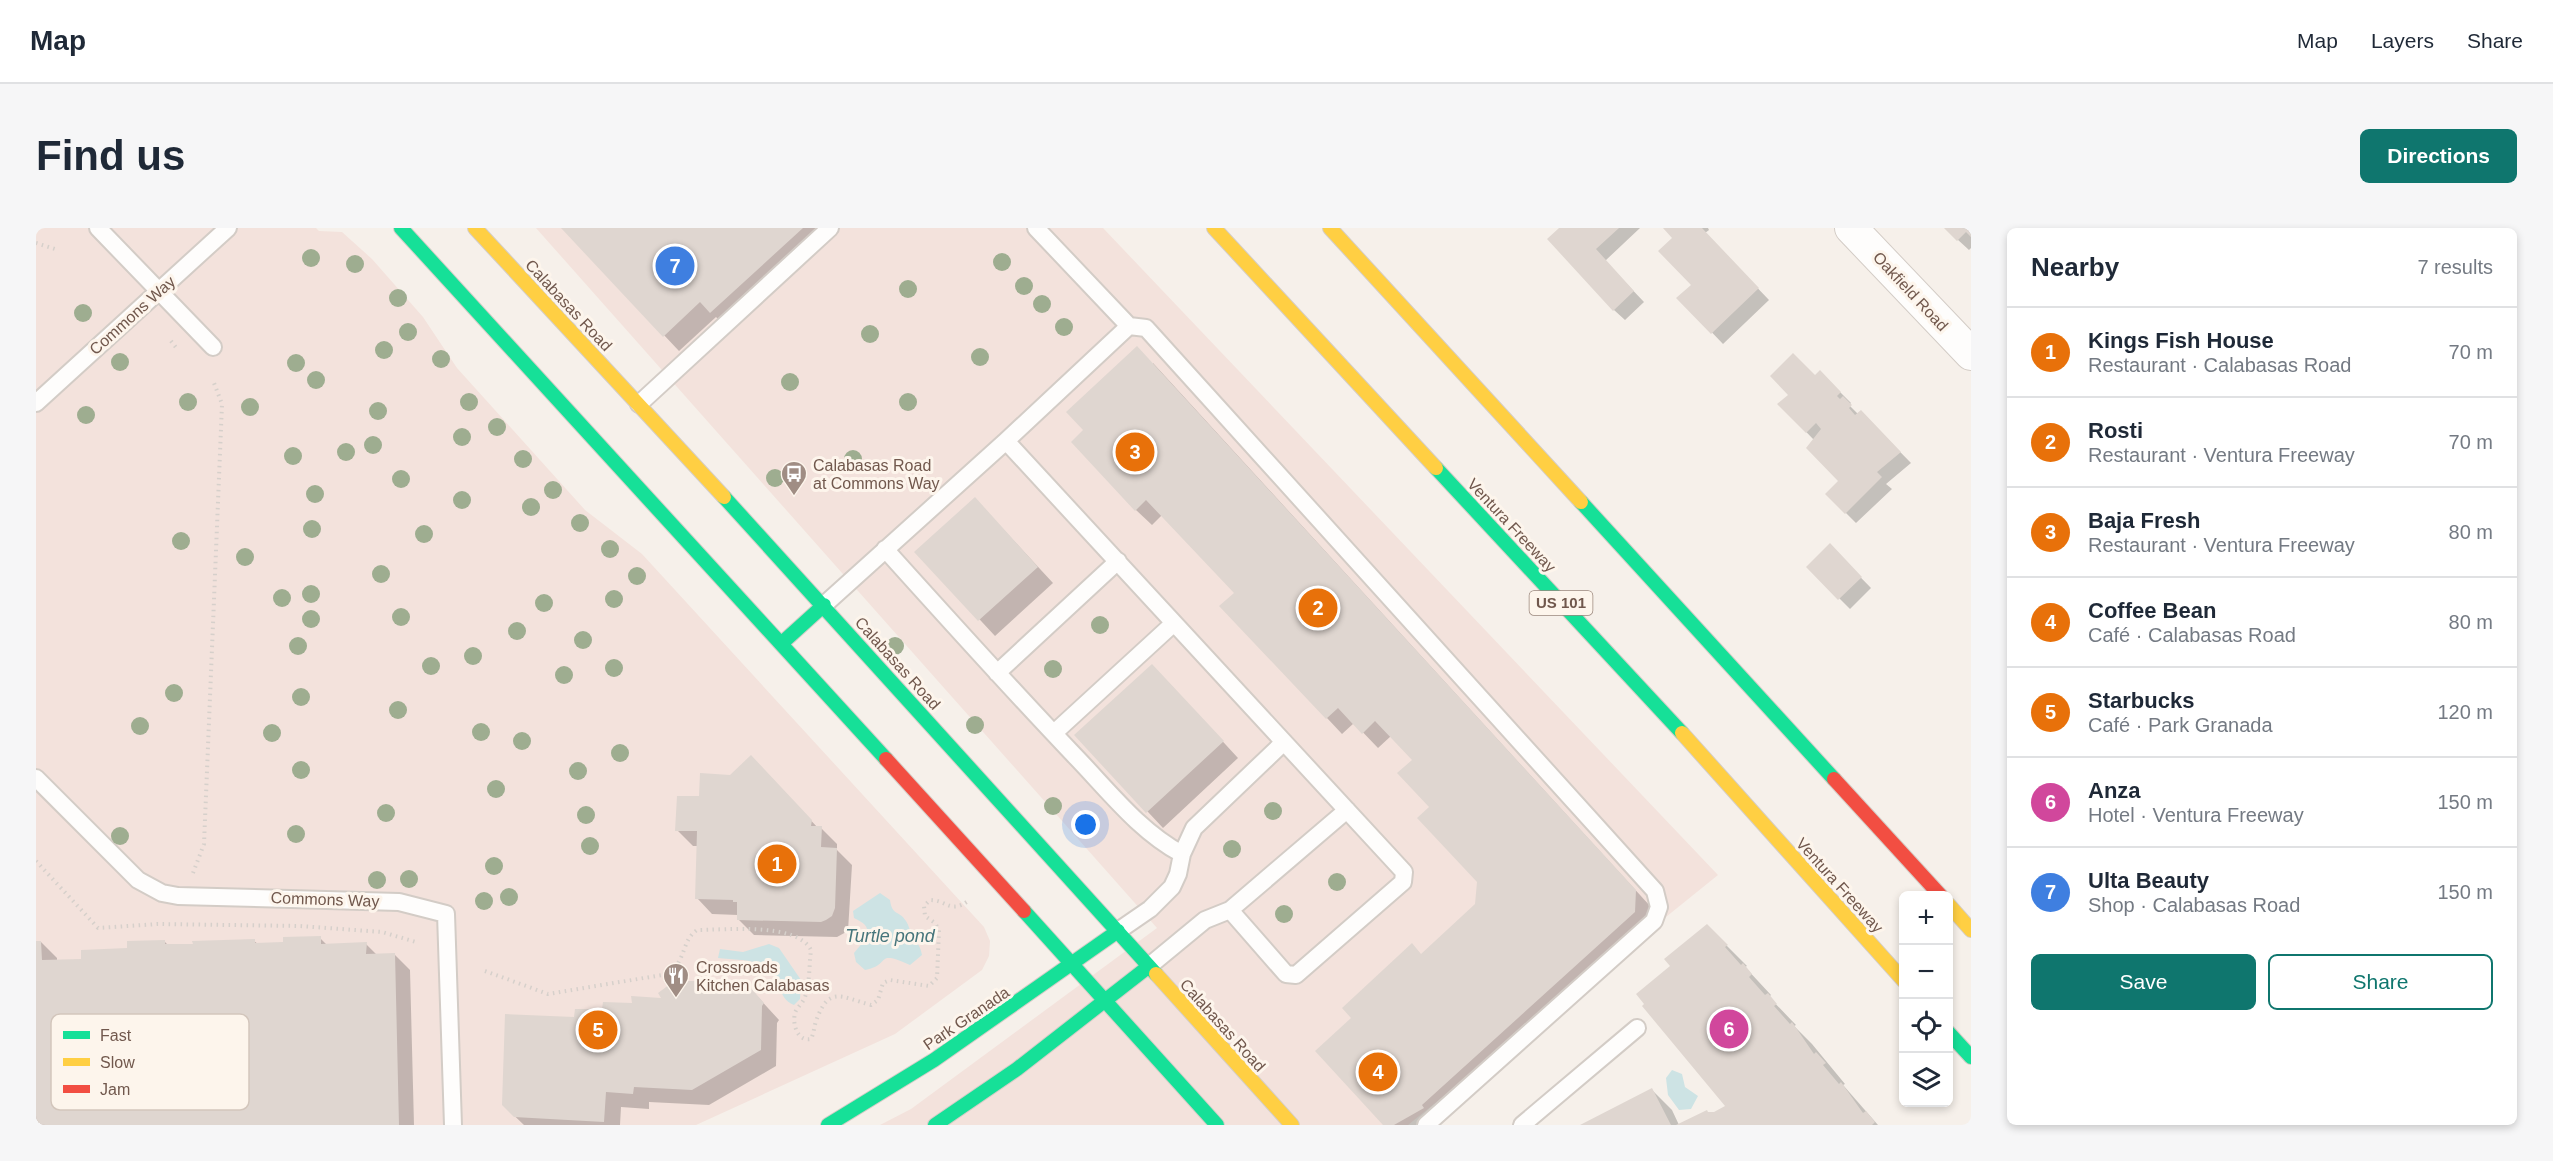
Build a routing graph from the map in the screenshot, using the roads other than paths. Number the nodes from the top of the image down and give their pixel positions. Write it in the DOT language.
graph roads {
  1 [pos="98,228"];
  2 [pos="228,228"];
  3 [pos="402,228"];
  4 [pos="475,228"];
  5 [pos="830,228"];
  6 [pos="1036,228"];
  7 [pos="1214,228"];
  8 [pos="1330,228"];
  9 [pos="1851,228"];
  10 [pos="159,291"];
  11 [pos="1129,326"];
  12 [pos="213,347"];
  13 [pos="1971,354"];
  14 [pos="36,403"];
  15 [pos="639,404"];
  16 [pos="1006,441"];
  17 [pos="885,549"];
  18 [pos="1118,561"];
  19 [pos="824,605"];
  20 [pos="1174,623"];
  21 [pos="782,642"];
  22 [pos="997,673"];
  23 [pos="1054,733"];
  24 [pos="1284,742"];
  25 [pos="36,778"];
  26 [pos="1347,810"];
  27 [pos="1182,854"];
  28 [pos="1936,891"];
  29 [pos="1230,910"];
  30 [pos="1953,910"];
  31 [pos="1971,930"];
  32 [pos="1118,931"];
  33 [pos="1072,964"];
  34 [pos="1148,967"];
  35 [pos="1899,975"];
  36 [pos="1104,1002"];
  37 [pos="1637,1028"];
  38 [pos="1953,1037"];
  39 [pos="1971,1057"];
  40 [pos="453,1125"];
  41 [pos="828,1125"];
  42 [pos="934,1125"];
  43 [pos="1217,1125"];
  44 [pos="1292,1125"];
  45 [pos="1426,1125"];
  46 [pos="1522,1125"];
  1 -- 10 [label="lane"];
  2 -- 10 [label="lane, Commons Way"];
  3 -- 21 [label="main road"];
  4 -- 15 [label="main road, Calabasas Road"];
  5 -- 15 [label="lane"];
  6 -- 11 [label="lane"];
  7 -- 35 [label="main road, Ventura Freeway / US 101"];
  8 -- 28 [label="main road"];
  9 -- 13 [label="street, Oakfield Road"];
  10 -- 12 [label="lane"];
  10 -- 14 [label="lane, Commons Way"];
  11 -- 16 [label="lane"];
  11 -- 45 [label="lane"];
  15 -- 19 [label="main road, Calabasas Road"];
  16 -- 17 [label="lane"];
  16 -- 18 [label="lane"];
  17 -- 19 [label="lane"];
  17 -- 22 [label="lane"];
  18 -- 20 [label="lane"];
  18 -- 22 [label="lane"];
  19 -- 21 [label="main road"];
  19 -- 32 [label="main road, Calabasas Road"];
  20 -- 23 [label="lane"];
  20 -- 24 [label="lane"];
  21 -- 33 [label="main road"];
  22 -- 23 [label="lane"];
  23 -- 27 [label="lane"];
  24 -- 26 [label="lane"];
  24 -- 27 [label="lane"];
  25 -- 40 [label="lane, Commons Way"];
  26 -- 29 [label="lane"];
  26 -- 29 [label="lane"];
  27 -- 32 [label="lane"];
  29 -- 34 [label="lane"];
  30 -- 31 [label="main road"];
  32 -- 33 [label="main road, Park Granada"];
  32 -- 34 [label="main road, Calabasas Road"];
  33 -- 36 [label="main road"];
  33 -- 41 [label="main road, Park Granada"];
  34 -- 36 [label="main road"];
  34 -- 44 [label="main road, Calabasas Road"];
  36 -- 42 [label="main road"];
  36 -- 43 [label="main road"];
  37 -- 46 [label="lane"];
  38 -- 39 [label="main road"];
}
